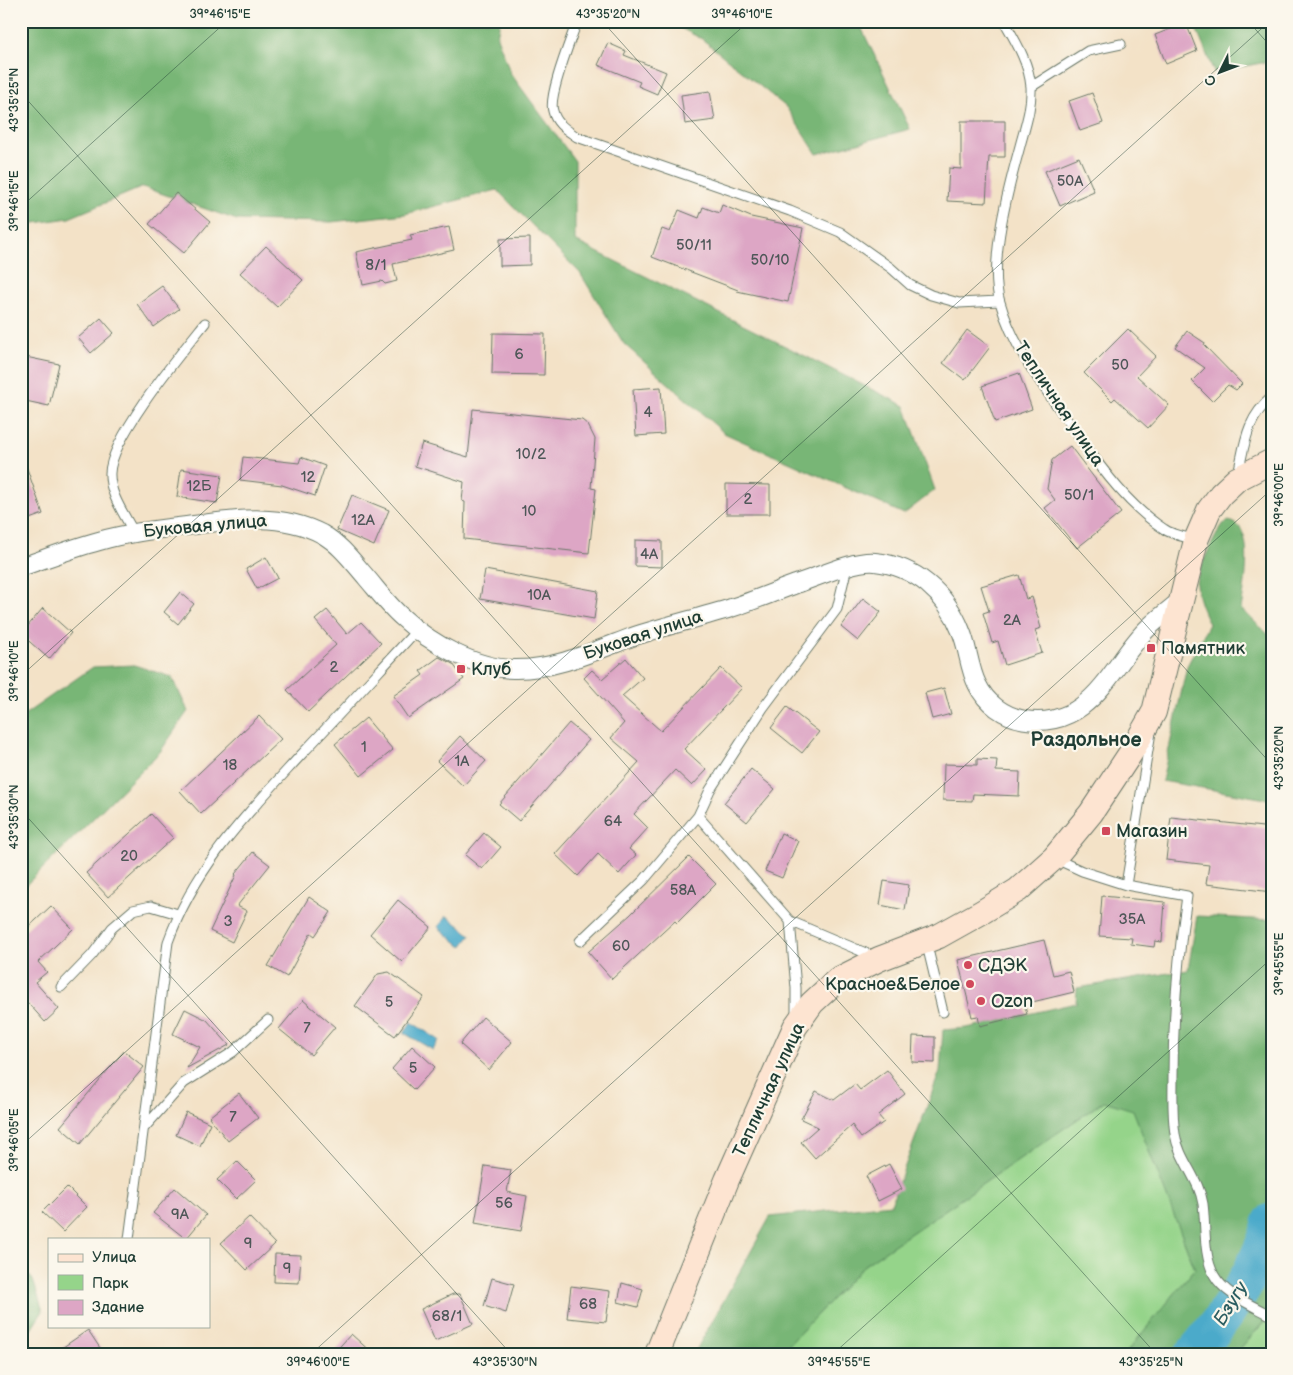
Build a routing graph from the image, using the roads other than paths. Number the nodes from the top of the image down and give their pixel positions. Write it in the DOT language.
graph roads {
  1 [pos="1004,21"];
  2 [pos="574,27"];
  3 [pos="1121,44"];
  4 [pos="1031,87"];
  5 [pos="999,301"];
  6 [pos="205,323"];
  7 [pos="1272,397"];
  8 [pos="1272,461"];
  9 [pos="1237,479"];
  10 [pos="134,533"];
  11 [pos="1196,540"];
  12 [pos="21,567"];
  13 [pos="848,567"];
  14 [pos="1180,601"];
  15 [pos="417,630"];
  16 [pos="1154,712"];
  17 [pos="698,816"];
  18 [pos="1054,858"];
  19 [pos="1126,885"];
  20 [pos="178,914"];
  21 [pos="790,921"];
  22 [pos="580,941"];
  23 [pos="925,941"];
  24 [pos="879,959"];
  25 [pos="61,987"];
  26 [pos="943,1012"];
  27 [pos="268,1020"];
  28 [pos="796,1027"];
  29 [pos="144,1128"];
  30 [pos="129,1238"];
  31 [pos="1272,1316"];
  32 [pos="657,1354"];
  1 -- 4 [label="lane, Тепличная улица"];
  2 -- 5 [label="lane"];
  3 -- 4 [label="lane"];
  4 -- 5 [label="lane, Тепличная улица"];
  5 -- 11 [label="lane, Тепличная улица"];
  6 -- 10 [label="lane"];
  7 -- 9 [label="lane"];
  8 -- 9 [label="street, Тепличная улица"];
  9 -- 11 [label="street, Тепличная улица"];
  10 -- 12 [label="street, Буковая улица"];
  10 -- 15 [label="street, Буковая улица"];
  11 -- 14 [label="street, Тепличная улица"];
  13 -- 14 [label="street, Буковая улица"];
  13 -- 15 [label="street, Буковая улица"];
  13 -- 17 [label="lane"];
  14 -- 16 [label="street, Тепличная улица"];
  15 -- 20 [label="lane"];
  16 -- 18 [label="street, Тепличная улица"];
  16 -- 19 [label="lane"];
  17 -- 21 [label="lane"];
  17 -- 22 [label="lane"];
  18 -- 19 [label="lane"];
  18 -- 23 [label="street, Тепличная улица"];
  19 -- 31 [label="lane"];
  20 -- 25 [label="lane"];
  20 -- 29 [label="lane"];
  21 -- 24 [label="lane"];
  21 -- 28 [label="lane"];
  23 -- 24 [label="street, Тепличная улица"];
  23 -- 26 [label="lane"];
  24 -- 28 [label="street, Тепличная улица"];
  27 -- 29 [label="lane"];
  28 -- 32 [label="street, Тепличная улица"];
  29 -- 30 [label="lane"];
}
